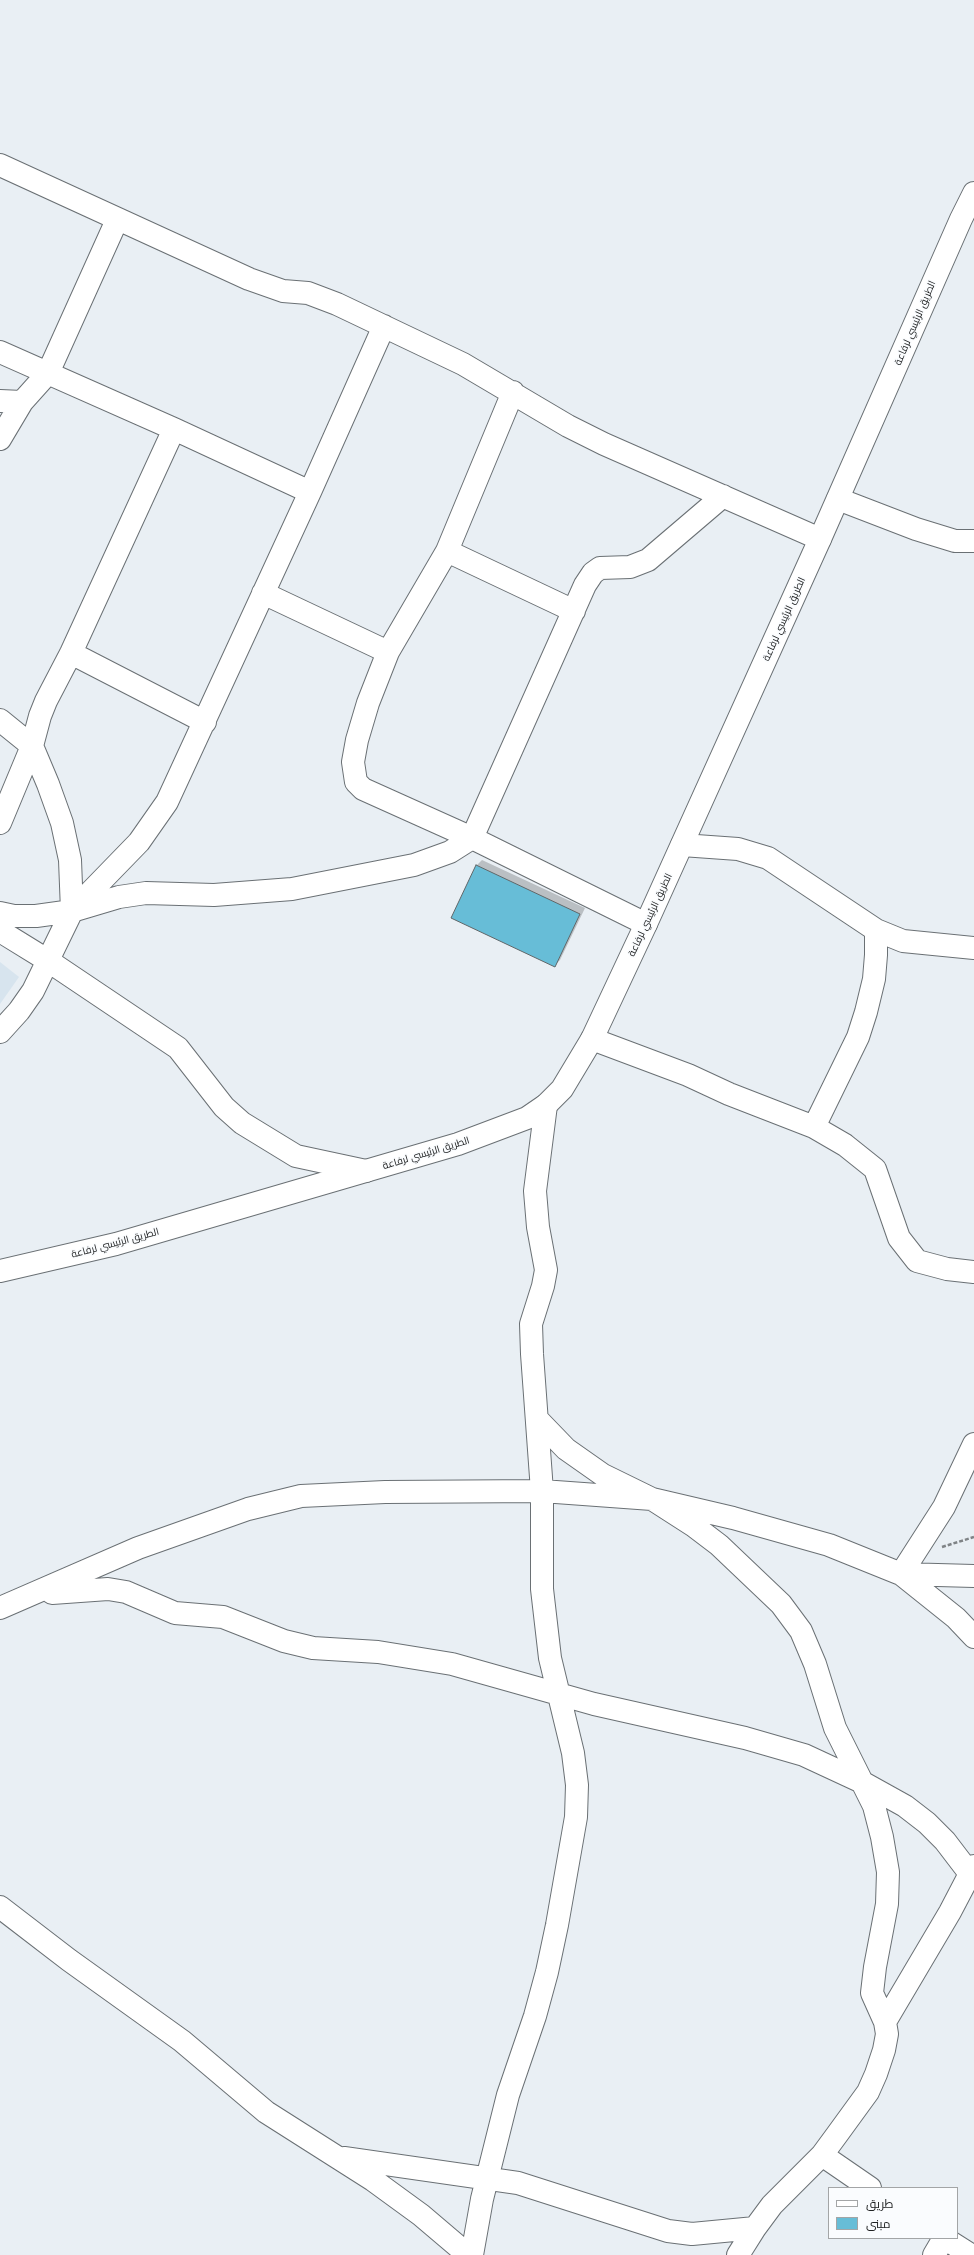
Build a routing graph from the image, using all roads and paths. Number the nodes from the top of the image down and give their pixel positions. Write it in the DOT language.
graph roads {
  1 [pos="0,165"];
  2 [pos="974,193"];
  3 [pos="117,220"];
  4 [pos="384,326"];
  5 [pos="0,352"];
  6 [pos="48,373"];
  7 [pos="513,392"];
  8 [pos="0,401"];
  9 [pos="22,402"];
  10 [pos="174,429"];
  11 [pos="0,439"];
  12 [pos="310,492"];
  13 [pos="723,496"];
  14 [pos="838,499"];
  15 [pos="820,539"];
  16 [pos="974,541"];
  17 [pos="447,551"];
  18 [pos="263,594"];
  19 [pos="574,611"];
  20 [pos="388,652"];
  21 [pos="71,653"];
  22 [pos="0,720"];
  23 [pos="205,722"];
  24 [pos="32,746"];
  25 [pos="0,822"];
  26 [pos="472,838"];
  27 [pos="682,845"];
  28 [pos="72,911"];
  29 [pos="0,913"];
  30 [pos="646,924"];
  31 [pos="876,930"];
  32 [pos="0,931"];
  33 [pos="974,948"];
  34 [pos="47,960"];
  35 [pos="0,1032"];
  36 [pos="592,1039"];
  37 [pos="546,1105"];
  38 [pos="814,1127"];
  39 [pos="366,1171"];
  40 [pos="0,1271"];
  41 [pos="974,1272"];
  42 [pos="538,1420"];
  43 [pos="974,1444"];
  44 [pos="542,1491"];
  45 [pos="652,1499"];
  46 [pos="902,1574"];
  47 [pos="974,1576"];
  48 [pos="32,1594"];
  49 [pos="0,1608"];
  50 [pos="974,1637"];
  51 [pos="559,1695"];
  52 [pos="860,1781"];
  53 [pos="973,1873"];
  54 [pos="0,1907"];
  55 [pos="885,2022"];
  56 [pos="822,2155"];
  57 [pos="333,2156"];
  58 [pos="487,2179"];
  59 [pos="869,2187"];
  60 [pos="755,2228"];
  61 [pos="943,2239"];
  62 [pos="946,2239"];
  63 [pos="468,2255"];
  64 [pos="472,2255"];
  65 [pos="738,2255"];
  66 [pos="934,2255"];
  67 [pos="970,2255"];
  1 -- 3 [label="street"];
  2 -- 14 [label="street, الطريق الرئيسي لرفاعة"];
  3 -- 4 [label="street"];
  3 -- 6 [label="street"];
  4 -- 7 [label="street"];
  4 -- 12 [label="street"];
  5 -- 6 [label="street"];
  6 -- 9 [label="street"];
  6 -- 10 [label="street"];
  7 -- 13 [label="street"];
  7 -- 17 [label="street"];
  8 -- 9 [label="street"];
  9 -- 11 [label="street"];
  10 -- 12 [label="street"];
  10 -- 21 [label="street"];
  12 -- 18 [label="street"];
  13 -- 15 [label="street"];
  13 -- 19 [label="street"];
  14 -- 15 [label="street, الطريق الرئيسي لرفاعة"];
  14 -- 16 [label="street"];
  15 -- 27 [label="street, الطريق الرئيسي لرفاعة"];
  17 -- 19 [label="street"];
  17 -- 20 [label="street"];
  18 -- 20 [label="street"];
  18 -- 23 [label="street"];
  19 -- 26 [label="street"];
  20 -- 26 [label="street"];
  21 -- 23 [label="street"];
  21 -- 24 [label="street"];
  22 -- 24 [label="street"];
  23 -- 28 [label="street"];
  24 -- 25 [label="street"];
  24 -- 28 [label="street"];
  26 -- 28 [label="street"];
  26 -- 30 [label="street"];
  27 -- 30 [label="street, الطريق الرئيسي لرفاعة"];
  27 -- 31 [label="street"];
  28 -- 29 [label="street"];
  28 -- 34 [label="street"];
  30 -- 36 [label="street, الطريق الرئيسي لرفاعة"];
  31 -- 33 [label="street"];
  31 -- 38 [label="street"];
  32 -- 34 [label="street"];
  34 -- 35 [label="street"];
  34 -- 39 [label="street"];
  36 -- 37 [label="street, الطريق الرئيسي لرفاعة"];
  36 -- 38 [label="street"];
  37 -- 39 [label="street, الطريق الرئيسي لرفاعة"];
  37 -- 42 [label="street"];
  38 -- 41 [label="street"];
  39 -- 40 [label="street, الطريق الرئيسي لرفاعة"];
  42 -- 44 [label="street"];
  42 -- 45 [label="street"];
  43 -- 46 [label="street"];
  44 -- 45 [label="street"];
  44 -- 48 [label="street"];
  44 -- 51 [label="street"];
  45 -- 46 [label="street"];
  45 -- 52 [label="street"];
  46 -- 47 [label="street"];
  46 -- 50 [label="street"];
  48 -- 49 [label="street"];
  48 -- 51 [label="street"];
  51 -- 52 [label="street"];
  51 -- 58 [label="street"];
  52 -- 53 [label="street"];
  52 -- 55 [label="street"];
  53 -- 55 [label="street"];
  54 -- 57 [label="street"];
  55 -- 56 [label="street"];
  56 -- 59 [label="street"];
  56 -- 60 [label="street"];
  57 -- 58 [label="street"];
  57 -- 63 [label="street"];
  58 -- 60 [label="street"];
  58 -- 64 [label="street"];
  60 -- 65 [label="street"];
  61 -- 66 [label="street"];
  62 -- 67 [label="street"];
}
